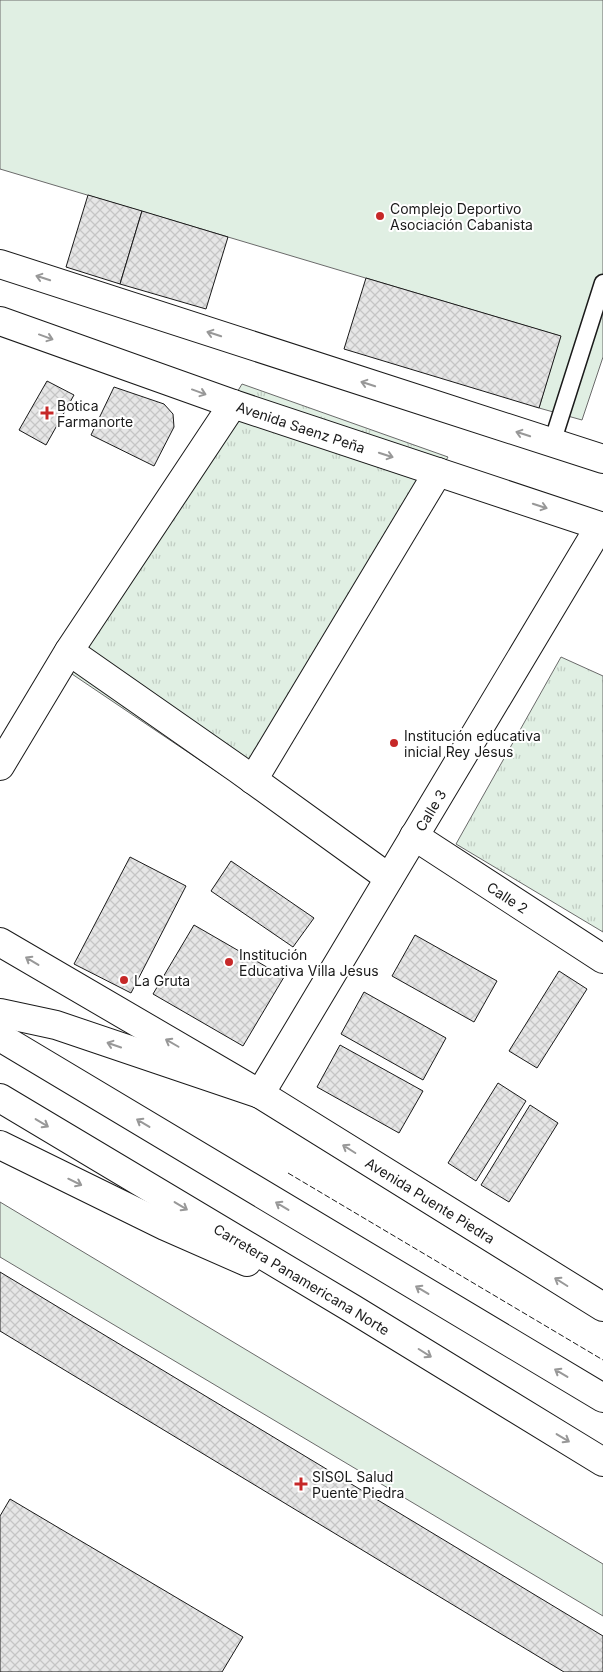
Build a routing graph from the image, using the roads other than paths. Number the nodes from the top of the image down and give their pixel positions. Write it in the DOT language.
graph roads {
  1 [pos="0,264"];
  2 [pos="603,283"];
  3 [pos="0,320"];
  4 [pos="233,404"];
  5 [pos="552,443"];
  6 [pos="603,459"];
  7 [pos="438,472"];
  8 [pos="601,527"];
  9 [pos="69,651"];
  10 [pos="0,766"];
  11 [pos="253,780"];
  12 [pos="414,836"];
  13 [pos="389,878"];
  14 [pos="0,942"];
  15 [pos="603,960"];
  16 [pos="0,1013"];
  17 [pos="0,1037"];
  18 [pos="260,1094"];
  19 [pos="0,1098"];
  20 [pos="0,1145"];
  21 [pos="603,1307"];
  22 [pos="353,1309"];
  23 [pos="603,1398"];
  24 [pos="603,1462"];
  5 -- 1 [label="main road, one-way"];
  2 -- 5 [label="lane"];
  3 -- 4 [label="main road, Avenida Saenz Peña, one-way"];
  4 -- 7 [label="main road, Avenida Saenz Peña, one-way"];
  4 -- 9 [label="main road"];
  5 -- 6 [label="main road"];
  7 -- 8 [label="main road, Avenida Saenz Peña, one-way"];
  7 -- 11 [label="main road"];
  8 -- 12 [label="main road, Calle 3"];
  9 -- 10 [label="main road"];
  9 -- 11 [label="main road"];
  11 -- 13 [label="main road"];
  12 -- 13 [label="main road, Calle 3"];
  12 -- 15 [label="main road, Calle 2"];
  13 -- 18 [label="main road, Calle 3"];
  18 -- 14 [label="main road, one-way"];
  18 -- 16 [label="main road, one-way"];
  23 -- 17 [label="main road, one-way"];
  21 -- 18 [label="main road, Avenida Puente Piedra, one-way"];
  19 -- 22 [label="main road, Carretera Panamericana Norte, one-way"];
  20 -- 22 [label="main road, one-way"];
  22 -- 24 [label="main road, Carretera Panamericana Norte, one-way"];
}
